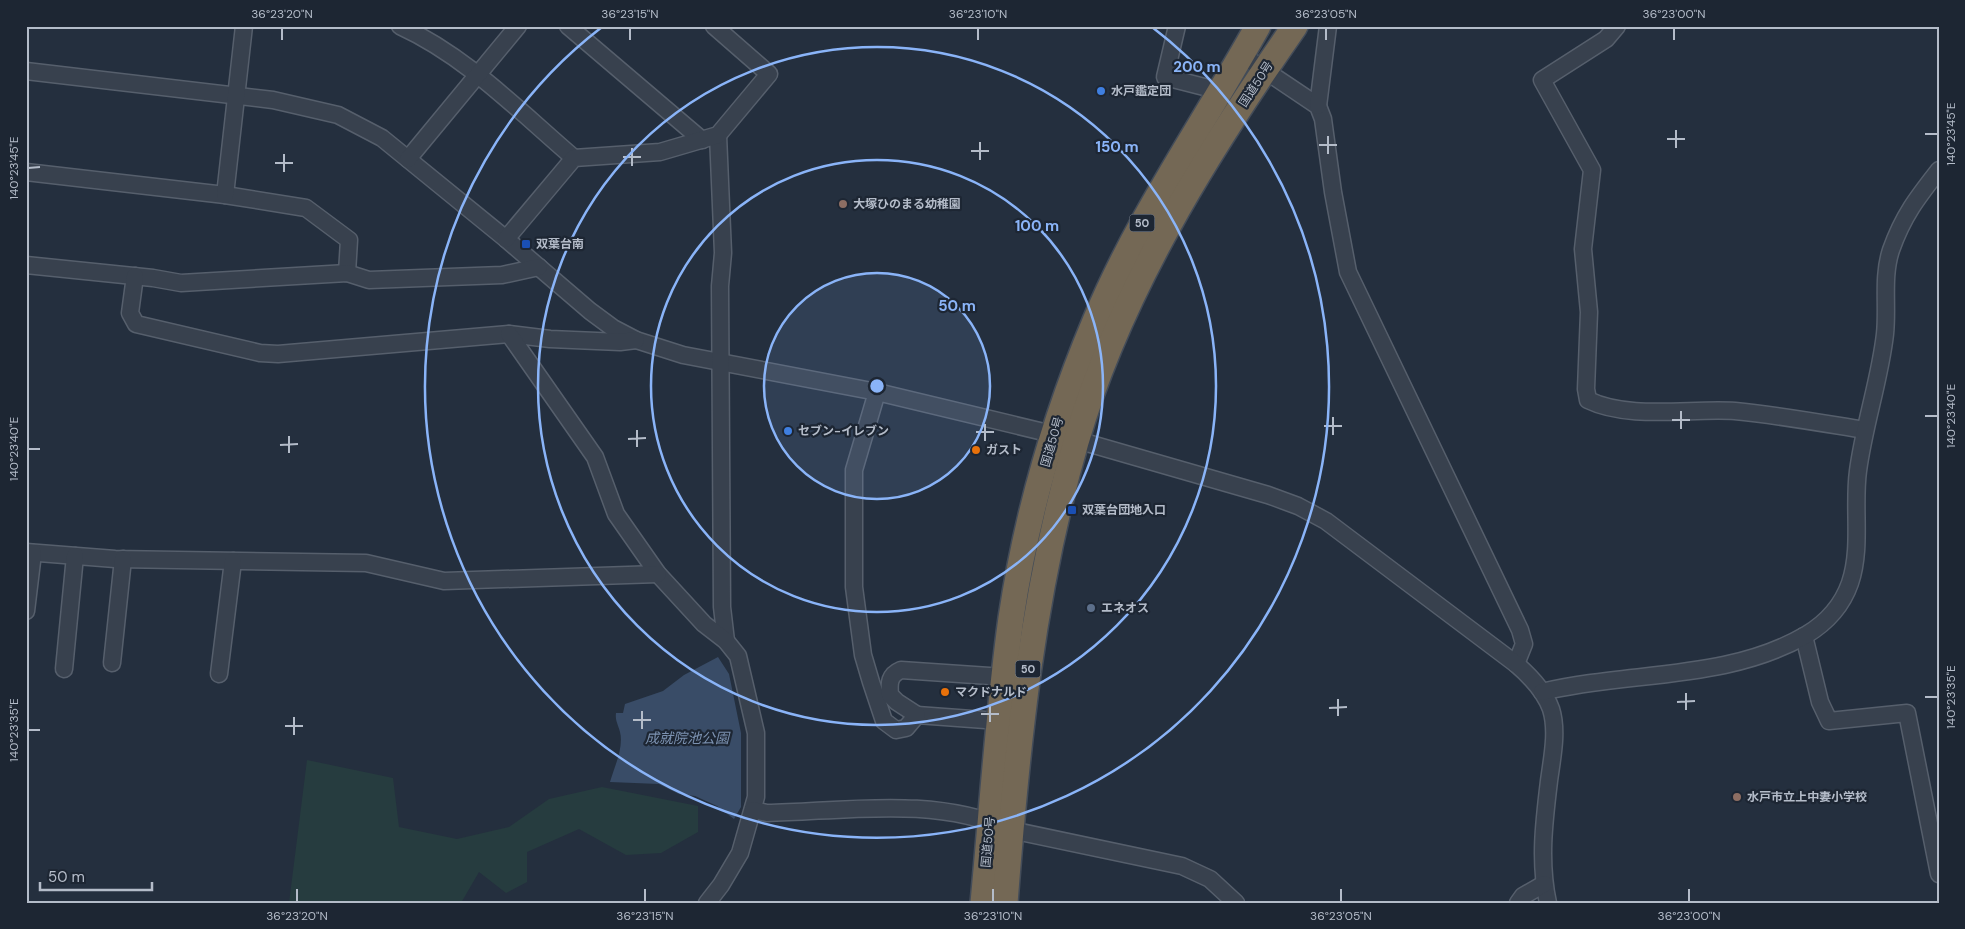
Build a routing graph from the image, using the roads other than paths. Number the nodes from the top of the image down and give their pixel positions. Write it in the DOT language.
graph roads {
  1 [pos="244,26"];
  2 [pos="400,26"];
  3 [pos="518,26"];
  4 [pos="568,26"];
  5 [pos="714,26"];
  6 [pos="1177,26"];
  7 [pos="1258,26"];
  8 [pos="1328,26"];
  9 [pos="1617,26"];
  10 [pos="1293,29"];
  11 [pos="1242,55"];
  12 [pos="26,71"];
  13 [pos="1264,71"];
  14 [pos="477,76"];
  15 [pos="1220,91"];
  16 [pos="236,96"];
  17 [pos="1318,106"];
  18 [pos="718,135"];
  19 [pos="702,140"];
  20 [pos="574,158"];
  21 [pos="408,159"];
  22 [pos="26,172"];
  23 [pos="1936,180"];
  24 [pos="225,195"];
  25 [pos="506,239"];
  26 [pos="26,265"];
  27 [pos="539,267"];
  28 [pos="347,273"];
  29 [pos="135,276"];
  30 [pos="509,334"];
  31 [pos="636,340"];
  32 [pos="721,362"];
  33 [pos="877,392"];
  34 [pos="1864,430"];
  35 [pos="1052,434"];
  36 [pos="1077,440"];
  37 [pos="30,552"];
  38 [pos="75,556"];
  39 [pos="123,559"];
  40 [pos="233,561"];
  41 [pos="658,574"];
  42 [pos="26,611"];
  43 [pos="1804,636"];
  44 [pos="726,641"];
  45 [pos="112,663"];
  46 [pos="1516,664"];
  47 [pos="64,669"];
  48 [pos="219,674"];
  49 [pos="1004,677"];
  50 [pos="1542,692"];
  51 [pos="917,715"];
  52 [pos="999,721"];
  53 [pos="753,810"];
  54 [pos="1001,826"];
  55 [pos="1939,874"];
  56 [pos="1544,884"];
  57 [pos="707,903"];
  58 [pos="983,903"];
  59 [pos="1005,903"];
  60 [pos="1236,903"];
  61 [pos="1518,903"];
  62 [pos="1548,903"];
  1 -- 16 [label="street"];
  2 -- 14 [label="street"];
  3 -- 14 [label="street"];
  4 -- 19 [label="street"];
  5 -- 18 [label="street"];
  6 -- 15 [label="street"];
  7 -- 11 [label="highway, 国道50号 / 50"];
  8 -- 17 [label="street"];
  9 -- 34 [label="street"];
  10 -- 13 [label="highway, 国道50号 / 50"];
  11 -- 13 [label="street"];
  11 -- 15 [label="highway, 国道50号 / 50"];
  12 -- 16 [label="street"];
  13 -- 17 [label="street"];
  13 -- 36 [label="highway, 国道50号 / 50"];
  14 -- 20 [label="street"];
  14 -- 21 [label="street"];
  15 -- 35 [label="highway, 国道50号 / 50"];
  16 -- 21 [label="street"];
  16 -- 24 [label="street"];
  17 -- 46 [label="street"];
  18 -- 19 [label="street"];
  18 -- 32 [label="street"];
  19 -- 20 [label="street"];
  20 -- 25 [label="street"];
  21 -- 25 [label="street"];
  22 -- 24 [label="street"];
  23 -- 34 [label="street"];
  24 -- 28 [label="street"];
  25 -- 27 [label="street"];
  26 -- 29 [label="street"];
  27 -- 28 [label="street"];
  27 -- 31 [label="street"];
  28 -- 29 [label="street"];
  29 -- 30 [label="street"];
  30 -- 31 [label="street"];
  30 -- 41 [label="street"];
  31 -- 32 [label="street"];
  32 -- 33 [label="street"];
  32 -- 44 [label="street"];
  33 -- 35 [label="street"];
  33 -- 51 [label="street"];
  34 -- 43 [label="street"];
  35 -- 36 [label="street"];
  35 -- 49 [label="highway, 国道50号 / 50"];
  36 -- 46 [label="street"];
  36 -- 54 [label="highway, 国道50号 / 50"];
  37 -- 38 [label="street"];
  37 -- 42 [label="street"];
  38 -- 39 [label="street"];
  38 -- 47 [label="street"];
  39 -- 40 [label="street"];
  39 -- 45 [label="street"];
  40 -- 41 [label="street"];
  40 -- 48 [label="street"];
  41 -- 44 [label="street"];
  43 -- 50 [label="street"];
  43 -- 55 [label="street"];
  44 -- 53 [label="street"];
  46 -- 50 [label="street"];
  49 -- 51 [label="street"];
  49 -- 52 [label="highway, 国道50号 / 50"];
  50 -- 56 [label="street"];
  51 -- 52 [label="street"];
  52 -- 54 [label="highway, 国道50号 / 50"];
  53 -- 54 [label="street"];
  53 -- 57 [label="street"];
  54 -- 58 [label="highway, 国道50号 / 50"];
  54 -- 59 [label="highway, 国道50号 / 50"];
  54 -- 60 [label="street"];
  56 -- 61 [label="street"];
  56 -- 62 [label="street"];
}
